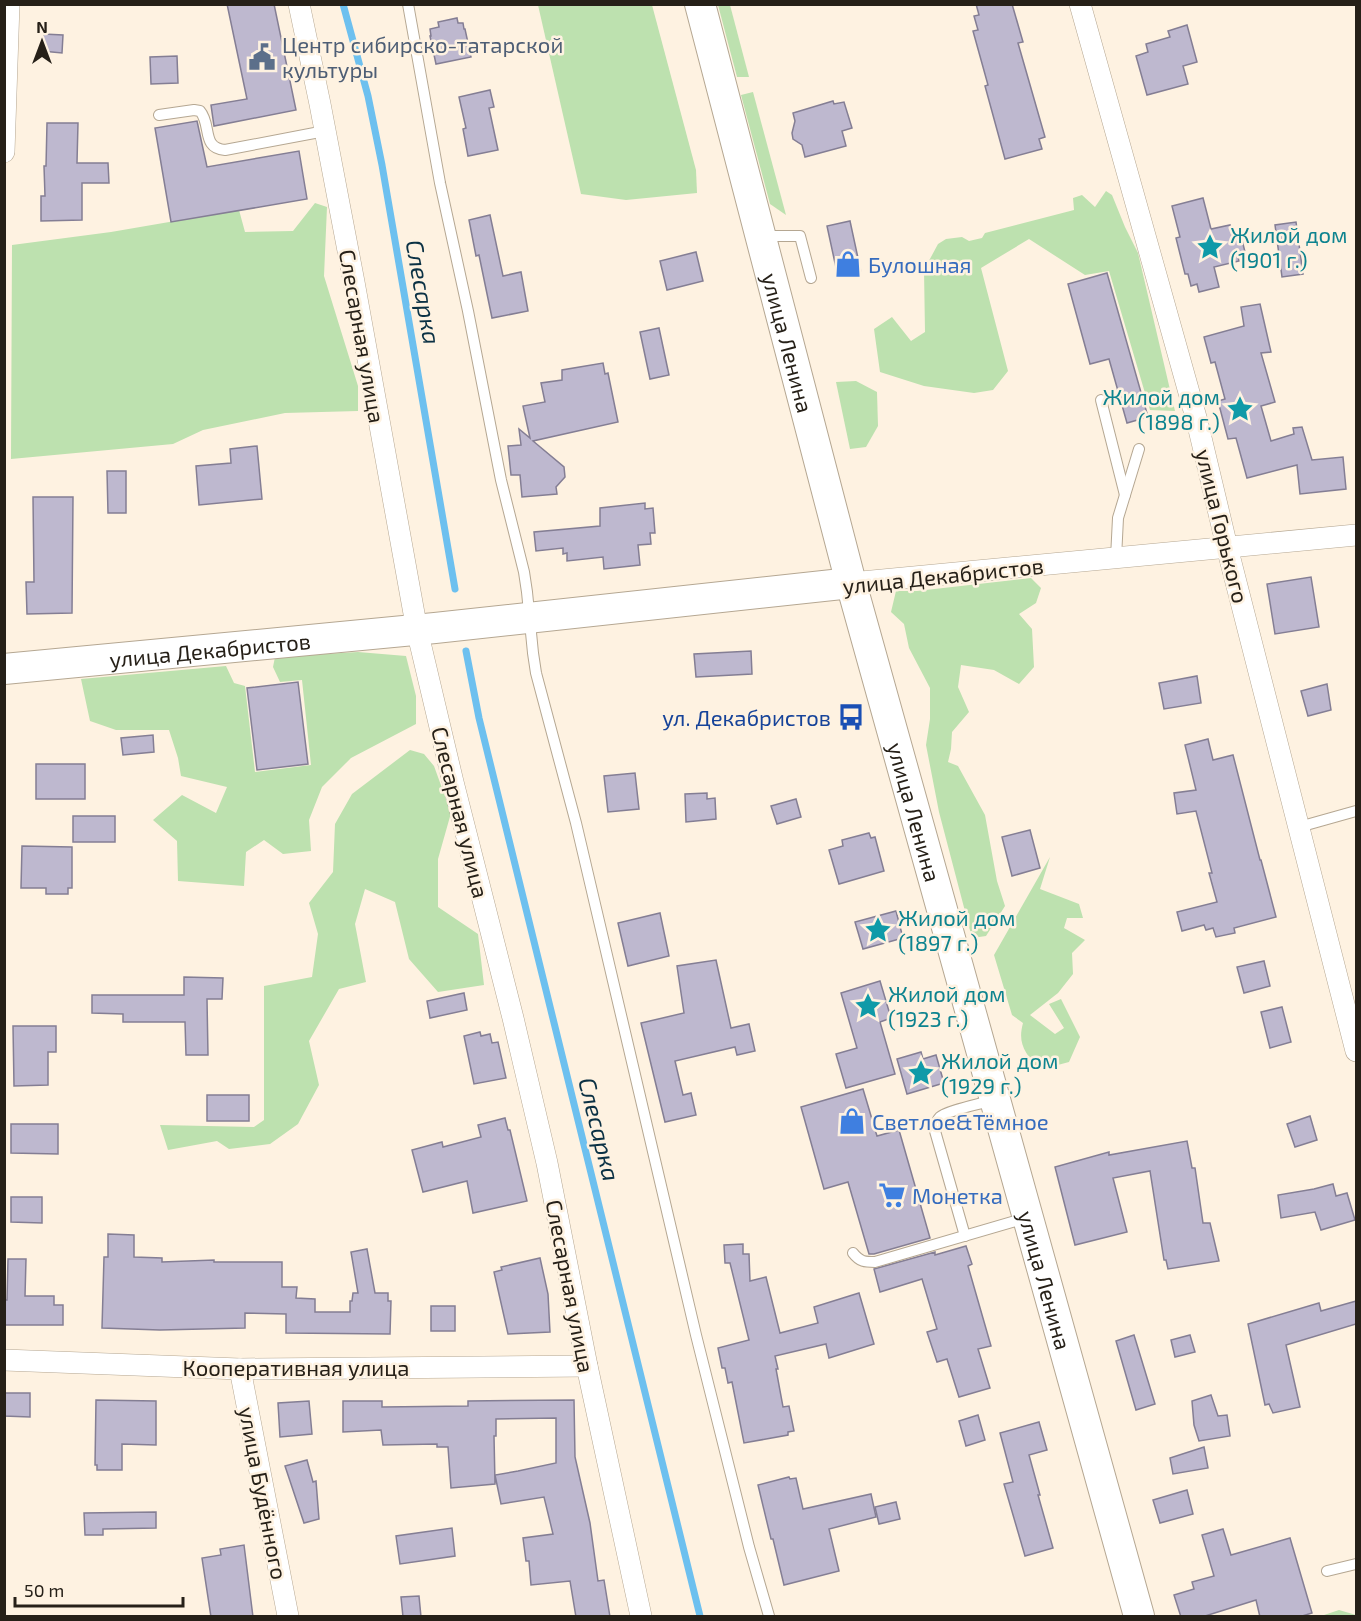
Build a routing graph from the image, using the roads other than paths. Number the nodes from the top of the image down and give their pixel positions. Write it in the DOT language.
graph roads {
  1 [pos="9,4"];
  2 [pos="299,4"];
  3 [pos="408,4"];
  4 [pos="699,4"];
  5 [pos="1080,4"];
  6 [pos="159,115"];
  7 [pos="325,131"];
  8 [pos="4,152"];
  9 [pos="760,236"];
  10 [pos="811,278"];
  11 [pos="1101,400"];
  12 [pos="1139,449"];
  13 [pos="1125,495"];
  14 [pos="1356,535"];
  15 [pos="1227,547"];
  16 [pos="1116,558"];
  17 [pos="851,583"];
  18 [pos="530,618"];
  19 [pos="417,630"];
  20 [pos="4,669"];
  21 [pos="1356,811"];
  22 [pos="1299,827"];
  23 [pos="1356,1051"];
  24 [pos="995,1100"];
  25 [pos="1028,1217"];
  26 [pos="966,1236"];
  27 [pos="853,1254"];
  28 [pos="4,1360"];
  29 [pos="587,1366"];
  30 [pos="240,1369"];
  31 [pos="1356,1564"];
  32 [pos="1327,1571"];
  33 [pos="288,1617"];
  34 [pos="641,1617"];
  35 [pos="769,1617"];
  36 [pos="1139,1617"];
  1 -- 8 [label="street"];
  2 -- 7 [label="street, Слесарная улица"];
  3 -- 18 [label="lane"];
  4 -- 9 [label="main road, улица Ленина"];
  5 -- 15 [label="street, улица Горького"];
  6 -- 7 [label="lane"];
  7 -- 19 [label="street, Слесарная улица"];
  9 -- 10 [label="lane"];
  9 -- 17 [label="main road, улица Ленина"];
  11 -- 13 [label="lane"];
  12 -- 13 [label="lane"];
  13 -- 16 [label="lane"];
  14 -- 15 [label="street, улица Декабристов"];
  15 -- 16 [label="street, улица Декабристов"];
  15 -- 22 [label="street, улица Горького"];
  16 -- 17 [label="street, улица Декабристов"];
  17 -- 18 [label="main road, улица Декабристов"];
  17 -- 24 [label="main road, улица Ленина"];
  18 -- 19 [label="main road, улица Декабристов"];
  18 -- 35 [label="lane"];
  19 -- 20 [label="main road, улица Декабристов"];
  19 -- 29 [label="street, Слесарная улица"];
  21 -- 22 [label="lane"];
  22 -- 23 [label="street, улица Горького"];
  24 -- 25 [label="main road, улица Ленина"];
  24 -- 26 [label="lane"];
  25 -- 26 [label="lane"];
  25 -- 36 [label="main road, улица Ленина"];
  26 -- 27 [label="lane"];
  28 -- 30 [label="street, Кооперативная улица"];
  29 -- 30 [label="street, Кооперативная улица"];
  29 -- 34 [label="street, Слесарная улица"];
  30 -- 33 [label="street, улица Будённого"];
  31 -- 32 [label="lane"];
}
